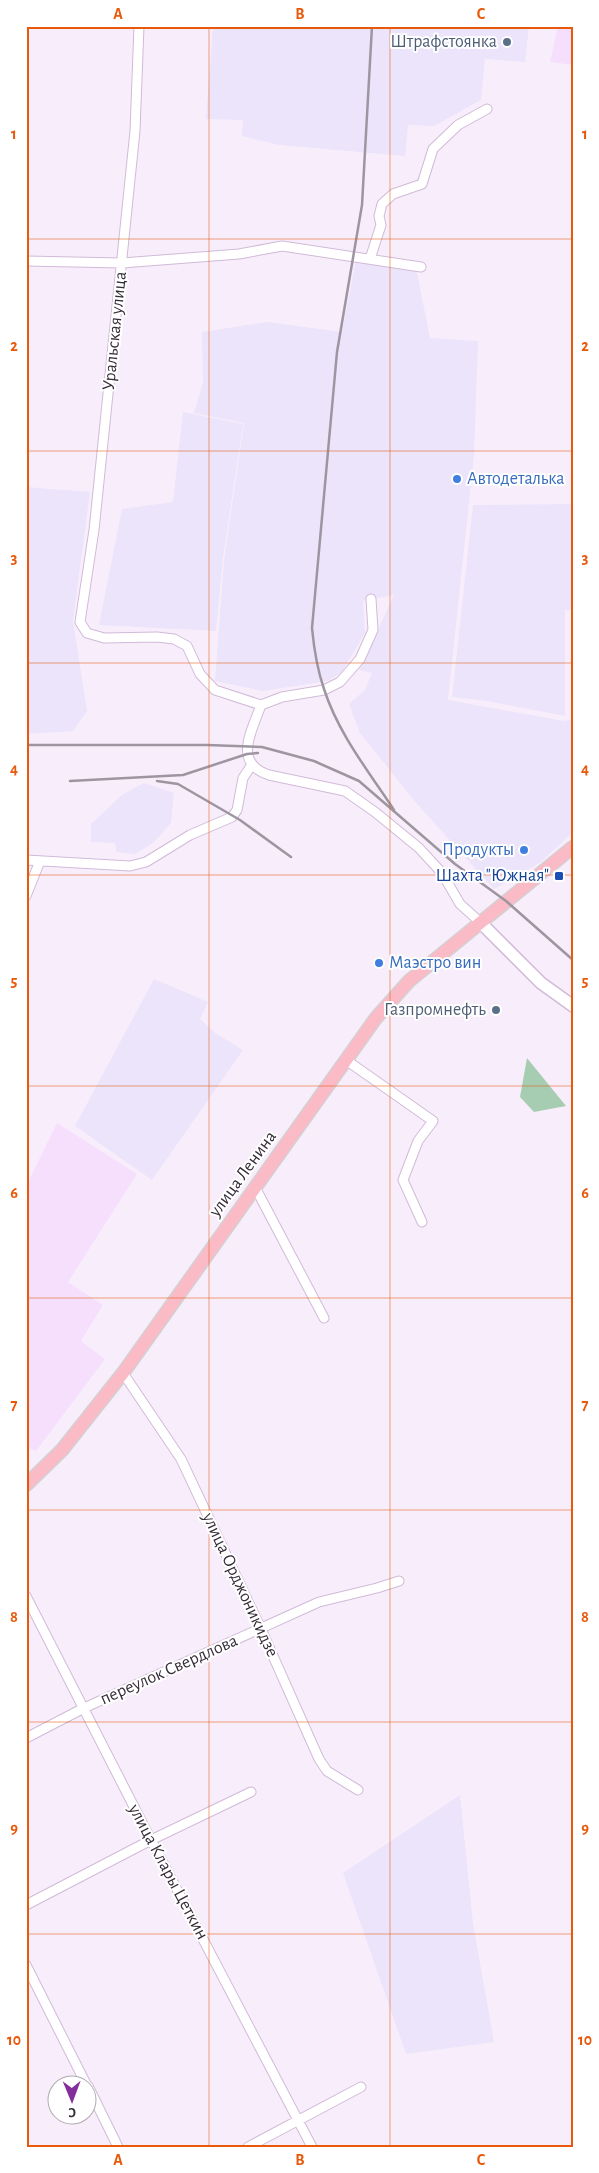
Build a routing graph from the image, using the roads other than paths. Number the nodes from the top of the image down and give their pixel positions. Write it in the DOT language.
graph roads {
  1 [pos="138,26"];
  2 [pos="487,109"];
  3 [pos="370,258"];
  4 [pos="26,261"];
  5 [pos="122,263"];
  6 [pos="421,267"];
  7 [pos="371,599"];
  8 [pos="261,704"];
  9 [pos="251,766"];
  10 [pos="573,847"];
  11 [pos="26,860"];
  12 [pos="40,861"];
  13 [pos="26,896"];
  14 [pos="480,922"];
  15 [pos="573,1006"];
  16 [pos="346,1060"];
  17 [pos="255,1187"];
  18 [pos="422,1222"];
  19 [pos="324,1318"];
  20 [pos="123,1373"];
  21 [pos="26,1485"];
  22 [pos="399,1580"];
  23 [pos="26,1596"];
  24 [pos="261,1629"];
  25 [pos="84,1708"];
  26 [pos="26,1738"];
  27 [pos="358,1790"];
  28 [pos="251,1792"];
  29 [pos="151,1840"];
  30 [pos="26,1905"];
  31 [pos="26,1965"];
  32 [pos="82,2076"];
  33 [pos="361,2087"];
  34 [pos="98,2108"];
  35 [pos="299,2120"];
  36 [pos="118,2147"];
  37 [pos="248,2147"];
  38 [pos="312,2147"];
  1 -- 5 [label="street, Уральская улица"];
  2 -- 3 [label="street"];
  3 -- 5 [label="street"];
  3 -- 6 [label="street"];
  4 -- 5 [label="street"];
  5 -- 8 [label="street, Уральская улица"];
  7 -- 8 [label="street"];
  8 -- 9 [label="street"];
  9 -- 12 [label="street"];
  9 -- 14 [label="street"];
  10 -- 14 [label="main road, улица Ленина"];
  11 -- 12 [label="street"];
  12 -- 13 [label="street"];
  14 -- 15 [label="street"];
  14 -- 16 [label="main road, улица Ленина"];
  16 -- 17 [label="main road, улица Ленина"];
  16 -- 18 [label="street"];
  17 -- 19 [label="street"];
  17 -- 20 [label="main road, улица Ленина"];
  20 -- 21 [label="main road, улица Ленина"];
  20 -- 24 [label="street, улица Орджоникидзе"];
  22 -- 24 [label="street, переулок Свердлова"];
  23 -- 25 [label="street, улица Клары Цеткин"];
  24 -- 25 [label="street, переулок Свердлова"];
  24 -- 27 [label="street, улица Орджоникидзе"];
  25 -- 26 [label="street, переулок Свердлова"];
  25 -- 29 [label="street, улица Клары Цеткин"];
  28 -- 29 [label="street"];
  29 -- 30 [label="street"];
  29 -- 35 [label="street, улица Клары Цеткин"];
  31 -- 32 [label="street"];
  33 -- 35 [label="street"];
  34 -- 36 [label="street"];
  35 -- 37 [label="street"];
  35 -- 38 [label="street, улица Клары Цеткин"];
}
